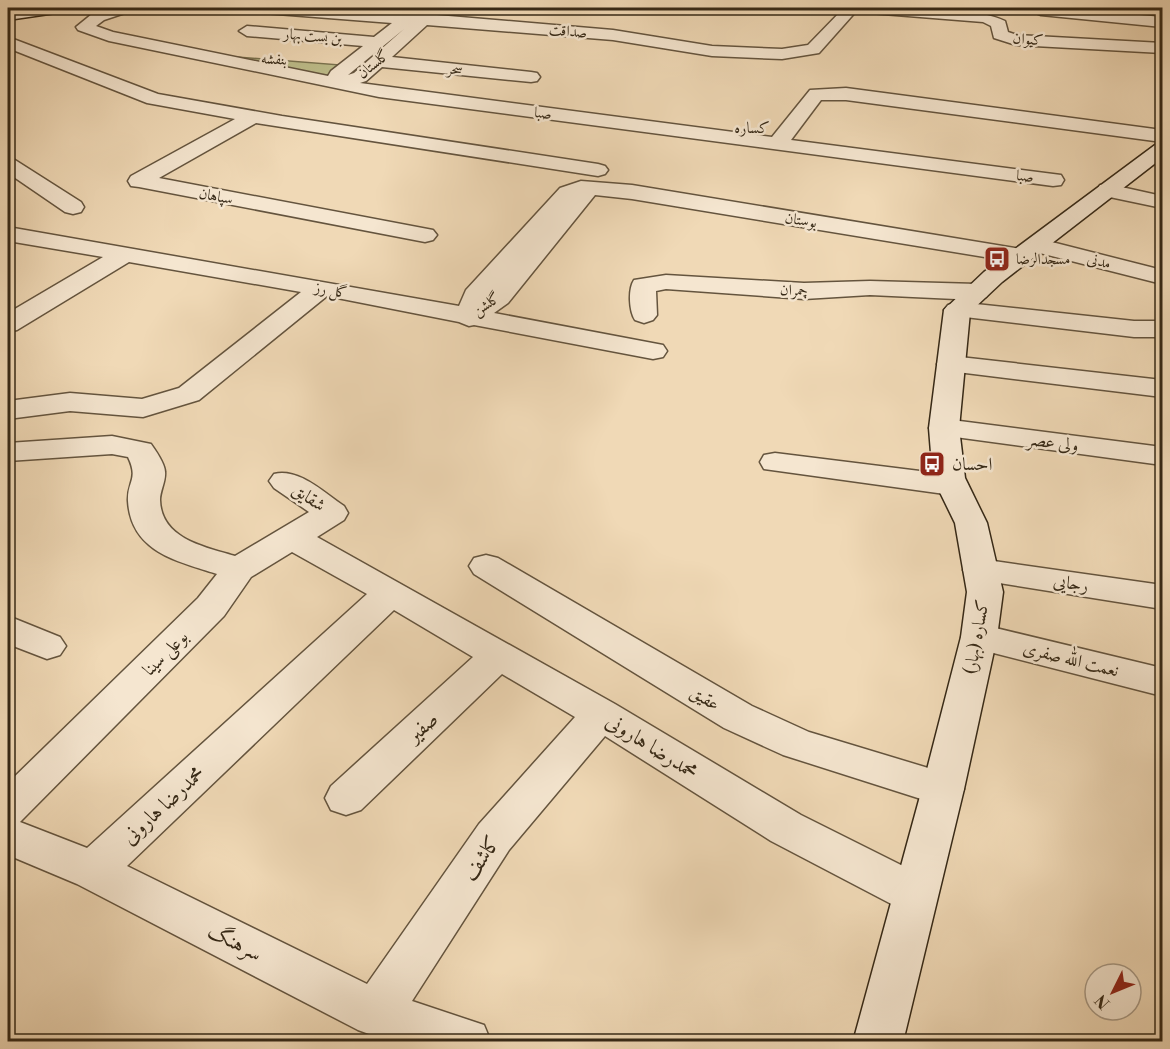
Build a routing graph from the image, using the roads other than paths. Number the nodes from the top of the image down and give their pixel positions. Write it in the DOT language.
graph roads {
  1 [pos="56,8"];
  2 [pos="126,8"];
  3 [pos="264,8"];
  4 [pos="852,8"];
  5 [pos="870,8"];
  6 [pos="1041,10"];
  7 [pos="8,15"];
  8 [pos="416,18"];
  9 [pos="1162,22"];
  10 [pos="247,31"];
  11 [pos="8,42"];
  12 [pos="378,42"];
  13 [pos="1162,48"];
  14 [pos="196,55"];
  15 [pos="378,61"];
  16 [pos="352,63"];
  17 [pos="531,77"];
  18 [pos="339,84"];
  19 [pos="255,116"];
  20 [pos="637,126"];
  21 [pos="1162,136"];
  22 [pos="777,144"];
  23 [pos="1162,149"];
  24 [pos="8,165"];
  25 [pos="598,170"];
  26 [pos="1053,180"];
  27 [pos="580,187"];
  28 [pos="1108,190"];
  29 [pos="1162,202"];
  30 [pos="73,207"];
  31 [pos="8,234"];
  32 [pos="424,235"];
  33 [pos="1028,250"];
  34 [pos="124,255"];
  35 [pos="1162,277"];
  36 [pos="322,288"];
  37 [pos="967,301"];
  38 [pos="644,315"];
  39 [pos="13,317"];
  40 [pos="469,318"];
  41 [pos="1162,329"];
  42 [pos="653,351"];
  43 [pos="951,364"];
  44 [pos="1162,389"];
  45 [pos="8,410"];
  46 [pos="944,428"];
  47 [pos="8,452"];
  48 [pos="1162,456"];
  49 [pos="775,462"];
  50 [pos="285,481"];
  51 [pos="952,485"];
  52 [pos="332,513"];
  53 [pos="293,538"];
  54 [pos="486,566"];
  55 [pos="239,569"];
  56 [pos="980,570"];
  57 [pos="391,592"];
  58 [pos="1162,597"];
  59 [pos="8,629"];
  60 [pos="979,637"];
  61 [pos="47,646"];
  62 [pos="497,656"];
  63 [pos="1162,682"];
  64 [pos="601,714"];
  65 [pos="944,789"];
  66 [pos="346,798"];
  67 [pos="8,809"];
  68 [pos="8,836"];
  69 [pos="93,870"];
  70 [pos="915,894"];
  71 [pos="376,1013"];
  72 [pos="466,1041"];
  73 [pos="878,1041"];
  1 -- 7 [label="street"];
  2 -- 14 [label="street, صبا"];
  3 -- 8 [label="street, صداقت"];
  4 -- 8 [label="street, صداقت"];
  5 -- 13 [label="street, کیوان"];
  6 -- 9 [label="street"];
  8 -- 12 [label="street, گلستان"];
  8 -- 15 [label="street, گلستان"];
  10 -- 12 [label="street, بن بست بهار"];
  11 -- 19 [label="street"];
  12 -- 16 [label="street, گلستان"];
  14 -- 16 [label="street, بنفشه"];
  14 -- 18 [label="street, صبا"];
  15 -- 17 [label="street, سحر"];
  15 -- 18 [label="street, گلستان"];
  16 -- 18 [label="street, گلستان"];
  18 -- 20 [label="street, صبا"];
  19 -- 25 [label="street"];
  19 -- 32 [label="street, سپاهان"];
  20 -- 22 [label="street, صبا"];
  20 -- 25 [label="street, گلشن"];
  21 -- 22 [label="street"];
  22 -- 26 [label="street, صبا"];
  23 -- 28 [label="street"];
  24 -- 30 [label="street"];
  25 -- 27 [label="street, گلشن"];
  27 -- 33 [label="street, بوستان"];
  27 -- 40 [label="street, گلشن"];
  28 -- 29 [label="street"];
  28 -- 33 [label="street"];
  31 -- 34 [label="street, گل رز"];
  33 -- 35 [label="street, مدنی"];
  33 -- 37 [label="street"];
  34 -- 36 [label="street, گل رز"];
  34 -- 39 [label="street"];
  36 -- 40 [label="street, گل رز"];
  36 -- 45 [label="street"];
  37 -- 38 [label="street, چمران"];
  37 -- 41 [label="street"];
  37 -- 43 [label="street, کساره (بهار)"];
  40 -- 42 [label="street, گل رز"];
  43 -- 44 [label="street"];
  43 -- 46 [label="street, کساره (بهار)"];
  46 -- 48 [label="street, ولی عصر"];
  46 -- 51 [label="street, کساره (بهار)"];
  47 -- 55 [label="street"];
  49 -- 51 [label="street"];
  50 -- 52 [label="street, شقایق"];
  51 -- 56 [label="street, کساره (بهار)"];
  52 -- 53 [label="street, بوعلی سینا"];
  53 -- 55 [label="street, بوعلی سینا"];
  53 -- 57 [label="street, محمدرضا هارونی"];
  54 -- 65 [label="street, عقیق"];
  55 -- 67 [label="street, بوعلی سینا"];
  56 -- 58 [label="street, رجایی"];
  56 -- 60 [label="street, کساره (بهار)"];
  57 -- 62 [label="street, محمدرضا هارونی"];
  57 -- 69 [label="street, محمدرضا هارونی"];
  59 -- 61 [label="street"];
  60 -- 63 [label="street, نعمت الله صفری"];
  60 -- 65 [label="street, کساره (بهار)"];
  62 -- 64 [label="street, محمدرضا هارونی"];
  62 -- 66 [label="street, صفیر"];
  64 -- 70 [label="street, محمدرضا هارونی"];
  64 -- 71 [label="street, کاشف"];
  65 -- 70 [label="street, کساره (بهار)"];
  68 -- 69 [label="street, سرهنگ"];
  69 -- 71 [label="street, سرهنگ"];
  70 -- 73 [label="street, کساره (بهار)"];
  71 -- 72 [label="street, سرهنگ"];
}
